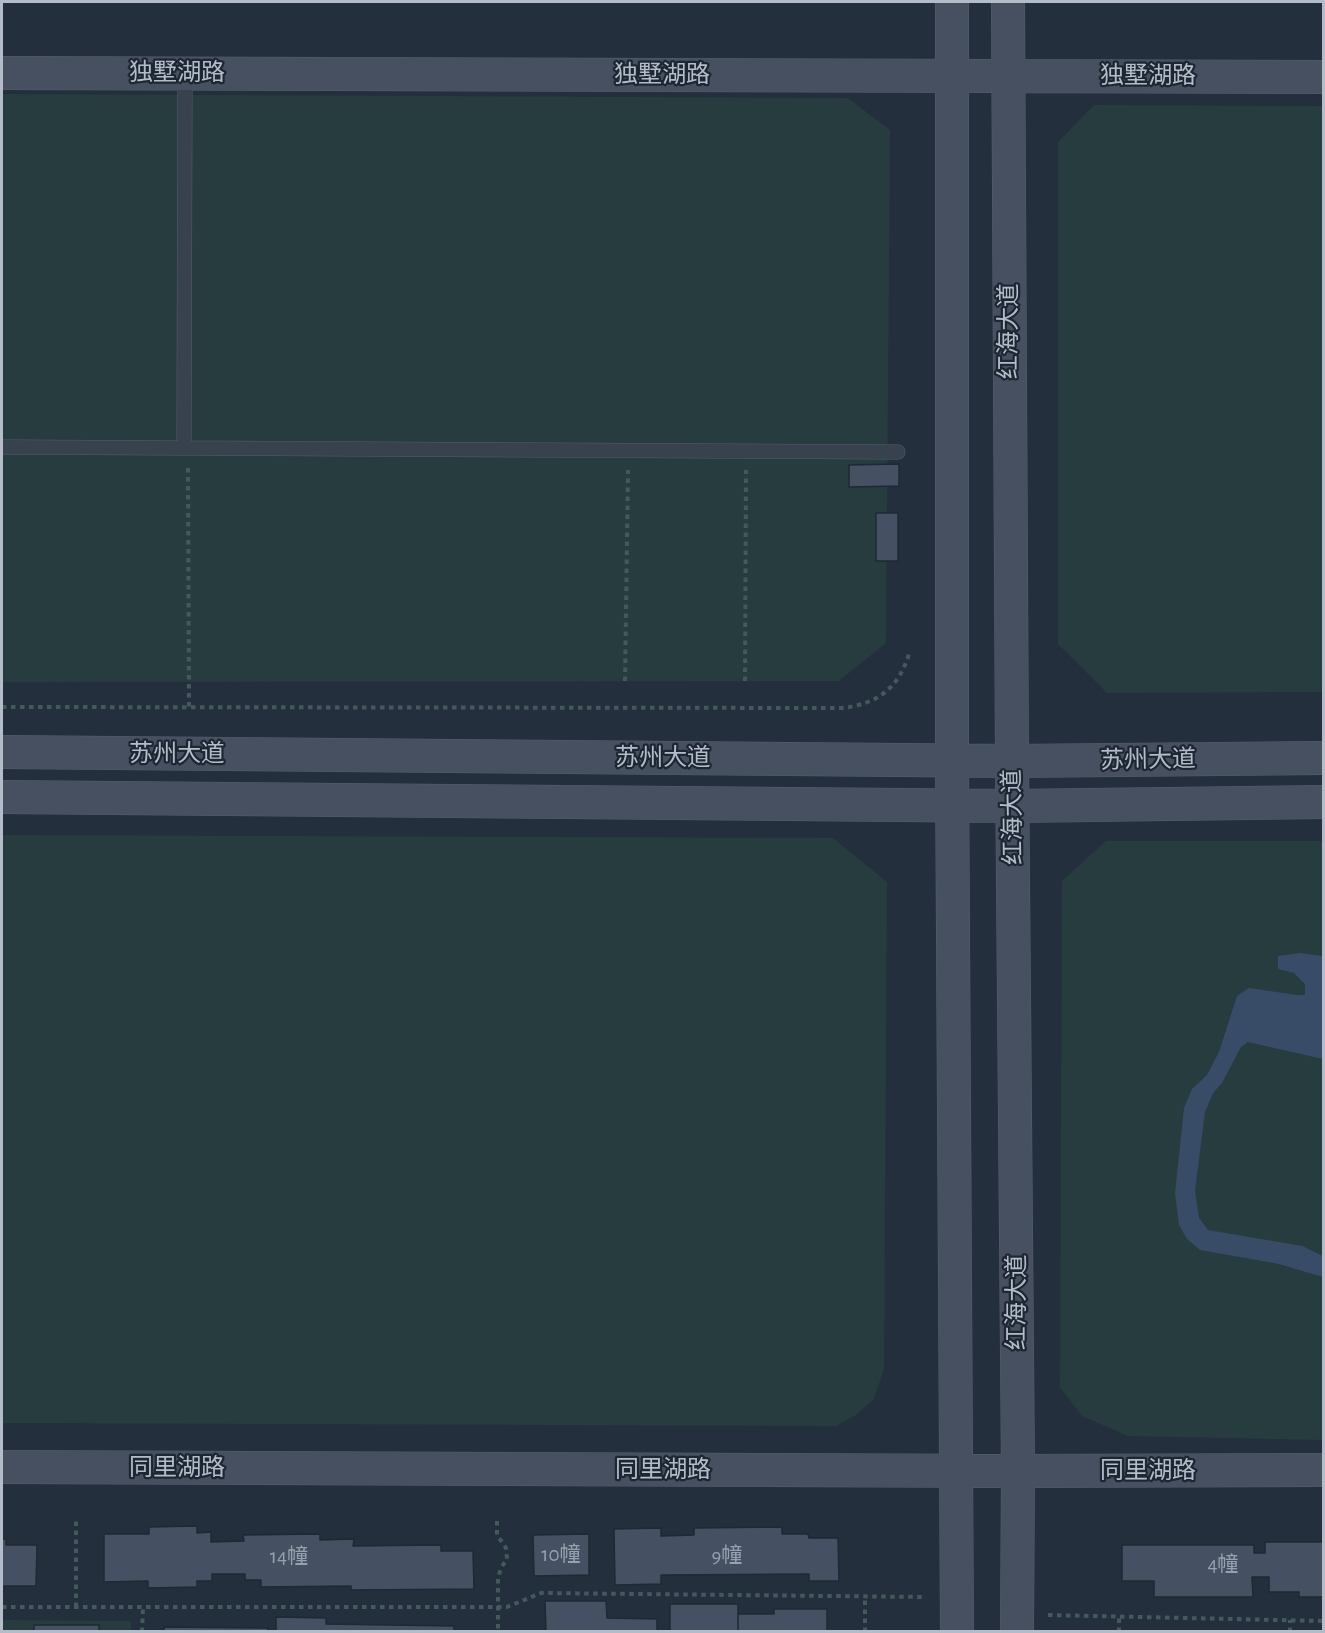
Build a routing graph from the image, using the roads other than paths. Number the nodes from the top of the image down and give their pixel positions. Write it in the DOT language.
graph roads {
  1 [pos="952,2"];
  2 [pos="1008,2"];
  3 [pos="186,70"];
  4 [pos="2,73"];
  5 [pos="952,76"];
  6 [pos="1008,76"];
  7 [pos="1323,77"];
  8 [pos="2,447"];
  9 [pos="186,448"];
  10 [pos="898,452"];
  11 [pos="2,752"];
  12 [pos="1323,758"];
  13 [pos="952,760"];
  14 [pos="1012,761"];
  15 [pos="2,797"];
  16 [pos="1323,802"];
  17 [pos="953,805"];
  18 [pos="1013,806"];
  19 [pos="2,1467"];
  20 [pos="1323,1470"];
  21 [pos="957,1471"];
  22 [pos="1018,1471"];
  23 [pos="957,1623"];
  24 [pos="1017,1623"];
  1 -- 5 [label="street"];
  2 -- 6 [label="street, 红海大道"];
  3 -- 4 [label="street, 独墅湖路"];
  3 -- 5 [label="street, 独墅湖路"];
  3 -- 9 [label="lane"];
  5 -- 6 [label="street, 独墅湖路"];
  5 -- 13 [label="street"];
  6 -- 7 [label="street, 独墅湖路"];
  6 -- 14 [label="street, 红海大道"];
  8 -- 9 [label="lane"];
  9 -- 10 [label="lane"];
  11 -- 13 [label="street, 苏州大道"];
  12 -- 14 [label="street, 苏州大道"];
  13 -- 14 [label="street, 苏州大道"];
  13 -- 17 [label="street"];
  14 -- 18 [label="street, 红海大道"];
  15 -- 17 [label="street, 苏州大道"];
  16 -- 18 [label="street, 苏州大道"];
  17 -- 18 [label="street, 苏州大道"];
  17 -- 21 [label="street"];
  18 -- 22 [label="street, 红海大道"];
  19 -- 21 [label="street, 同里湖路"];
  20 -- 22 [label="street, 同里湖路"];
  21 -- 22 [label="street, 同里湖路"];
  21 -- 23 [label="street"];
  22 -- 24 [label="street, 红海大道"];
}
